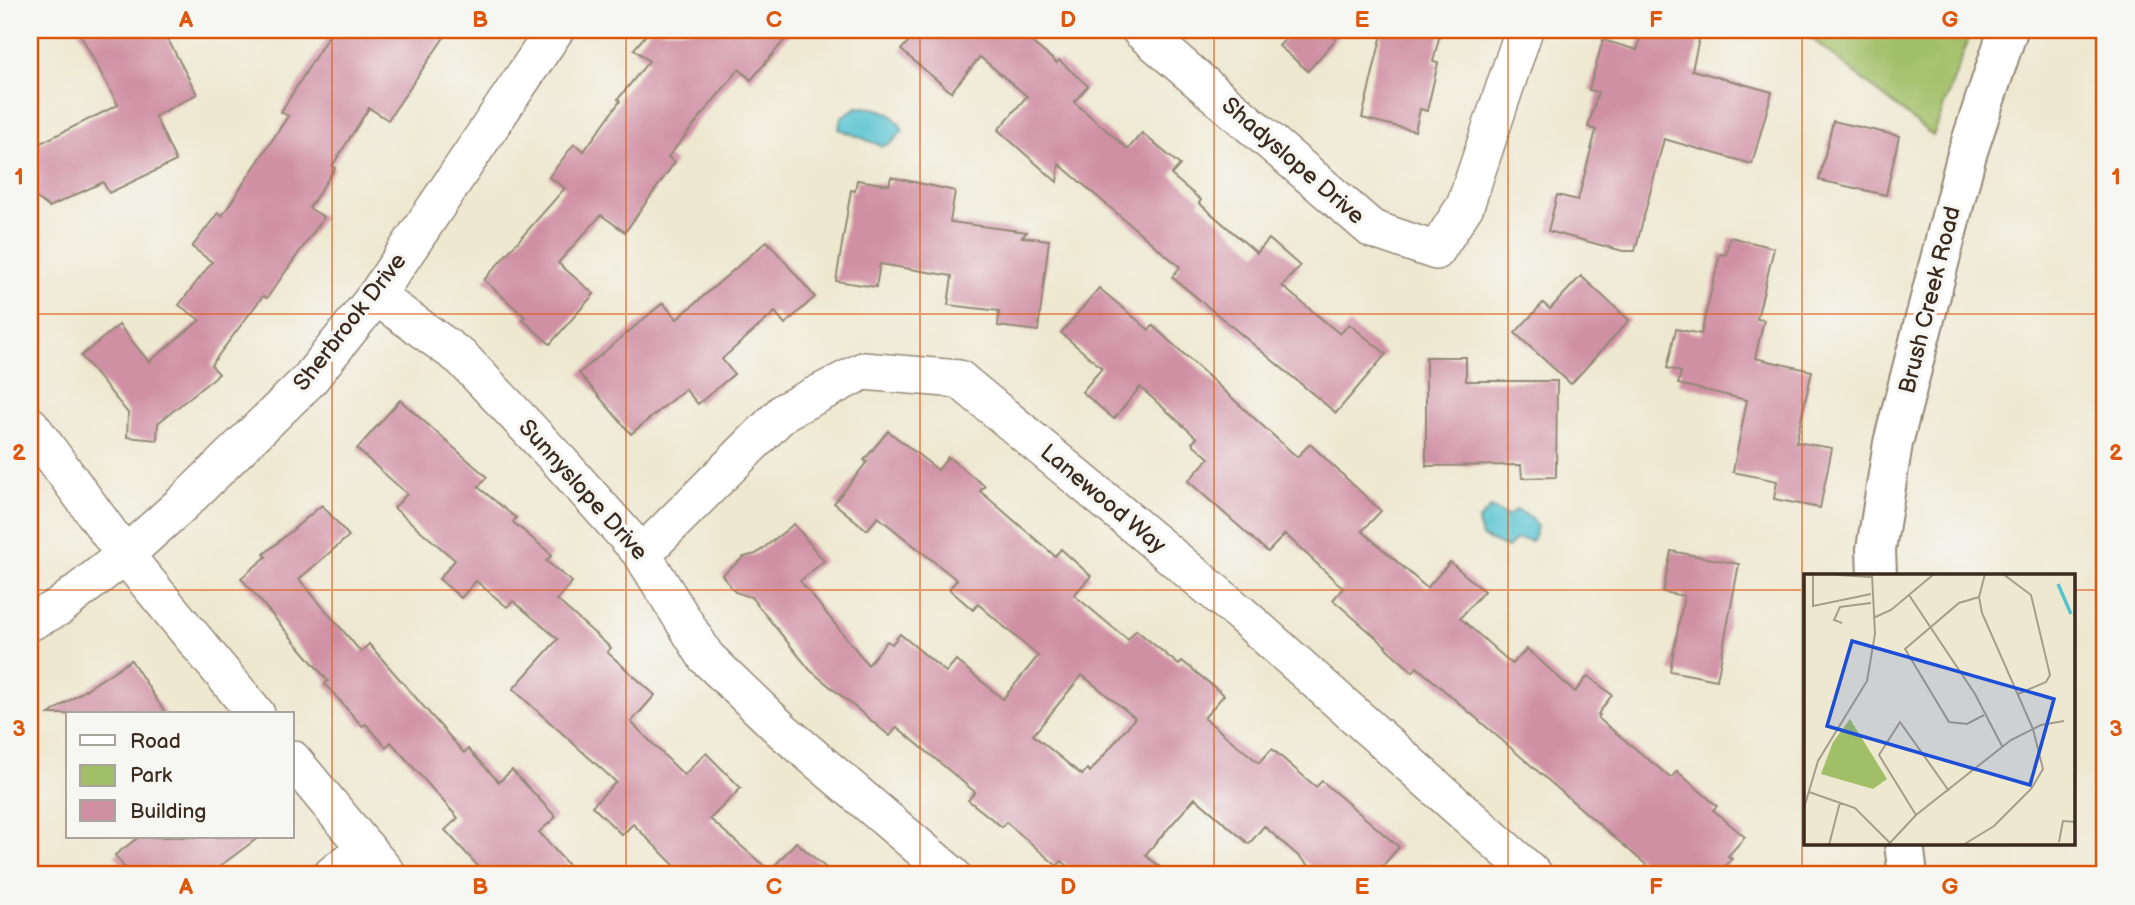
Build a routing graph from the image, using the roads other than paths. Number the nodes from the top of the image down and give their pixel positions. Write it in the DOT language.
graph roads {
  1 [pos="555,30"];
  2 [pos="1140,30"];
  3 [pos="1524,30"];
  4 [pos="2008,30"];
  5 [pos="376,296"];
  6 [pos="30,425"];
  7 [pos="642,554"];
  8 [pos="125,555"];
  9 [pos="1877,574"];
  10 [pos="30,622"];
  11 [pos="254,712"];
  12 [pos="294,761"];
  13 [pos="1905,846"];
  14 [pos="377,862"];
  15 [pos="332,875"];
  16 [pos="952,875"];
  17 [pos="1534,875"];
  18 [pos="1908,875"];
  1 -- 5 [label="street, Sherbrook Drive"];
  2 -- 3 [label="street, Shadyslope Drive"];
  4 -- 9 [label="street, Brush Creek Road"];
  5 -- 7 [label="street, Sunnyslope Drive"];
  5 -- 8 [label="street, Sherbrook Drive"];
  6 -- 8 [label="street"];
  7 -- 16 [label="street, Sunnyslope Drive"];
  7 -- 17 [label="street, Lanewood Way"];
  8 -- 10 [label="street, Sherbrook Drive"];
  8 -- 11 [label="street"];
  12 -- 14 [label="street"];
  13 -- 18 [label="street"];
  14 -- 15 [label="street"];
}
